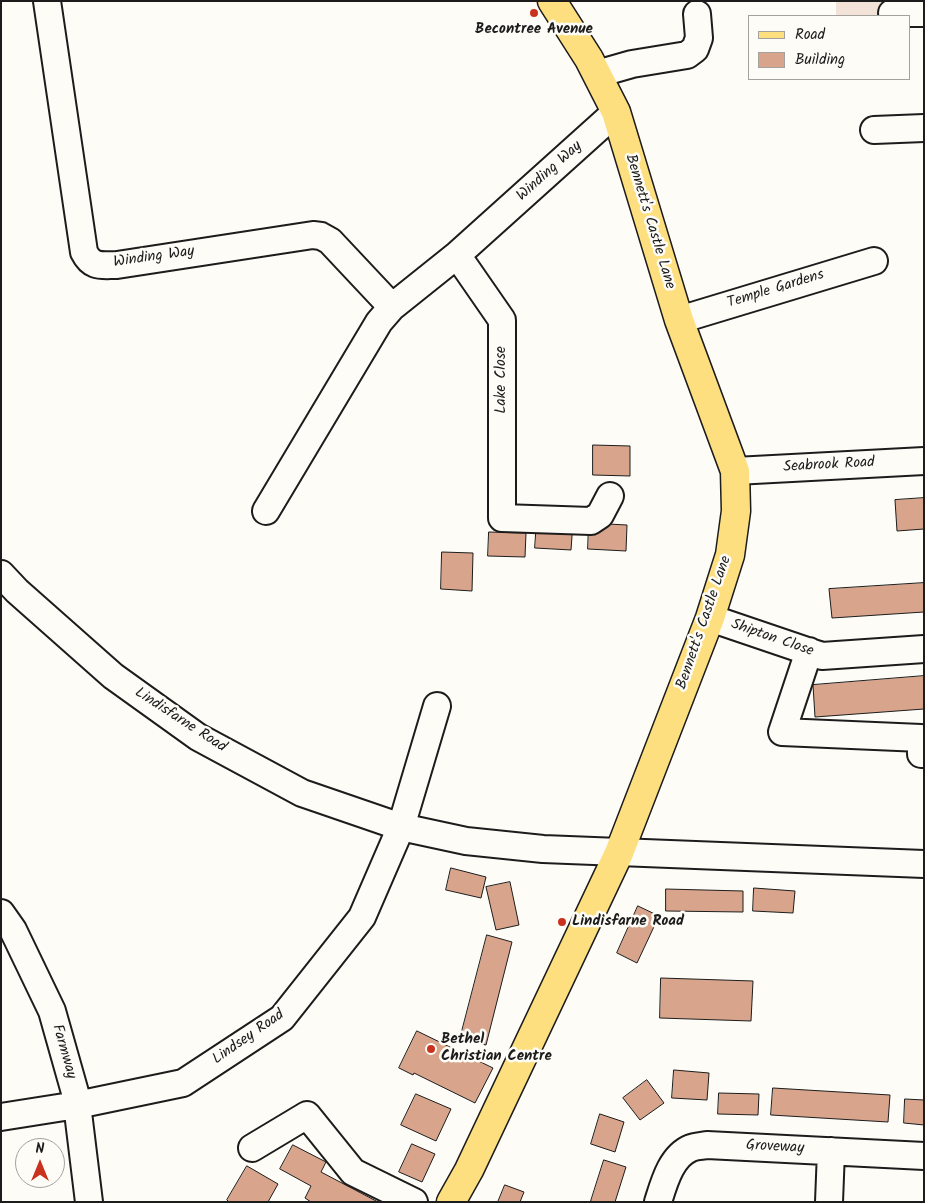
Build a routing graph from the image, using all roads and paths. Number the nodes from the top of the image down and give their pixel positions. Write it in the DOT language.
graph roads {
  1 [pos="47,1"];
  2 [pos="552,1"];
  3 [pos="892,13"];
  4 [pos="924,13"];
  5 [pos="697,14"];
  6 [pos="597,74"];
  7 [pos="616,112"];
  8 [pos="924,128"];
  9 [pos="874,130"];
  10 [pos="457,255"];
  11 [pos="874,261"];
  12 [pos="392,307"];
  13 [pos="679,320"];
  14 [pos="924,462"];
  15 [pos="735,471"];
  16 [pos="610,496"];
  17 [pos="266,511"];
  18 [pos="1,574"];
  19 [pos="710,618"];
  20 [pos="924,649"];
  21 [pos="809,652"];
  22 [pos="437,706"];
  23 [pos="921,754"];
  24 [pos="401,827"];
  25 [pos="619,853"];
  26 [pos="924,864"];
  27 [pos="1,913"];
  28 [pos="77,1105"];
  29 [pos="1,1117"];
  30 [pos="252,1148"];
  31 [pos="831,1152"];
  32 [pos="924,1156"];
  33 [pos="89,1202"];
  34 [pos="414,1202"];
  35 [pos="451,1202"];
  36 [pos="658,1202"];
  37 [pos="829,1202"];
  1 -- 12 [label="street, Winding Way"];
  2 -- 6 [label="main road, Bennett's Castle Lane"];
  3 -- 4 [label="street"];
  5 -- 6 [label="street"];
  6 -- 7 [label="main road, Bennett's Castle Lane"];
  7 -- 10 [label="street, Winding Way"];
  7 -- 13 [label="main road, Bennett's Castle Lane"];
  8 -- 9 [label="street"];
  10 -- 12 [label="street, Winding Way"];
  10 -- 16 [label="street, Lake Close"];
  11 -- 13 [label="street, Temple Gardens"];
  12 -- 17 [label="street, Winding Way"];
  13 -- 15 [label="main road, Bennett's Castle Lane"];
  14 -- 15 [label="street, Seabrook Road"];
  15 -- 19 [label="main road, Bennett's Castle Lane"];
  18 -- 24 [label="street, Lindisfarne Road"];
  19 -- 21 [label="street, Shipton Close"];
  19 -- 25 [label="main road, Bennett's Castle Lane"];
  20 -- 21 [label="street, Shipton Close"];
  21 -- 23 [label="street"];
  22 -- 24 [label="street, Lindsey Road"];
  24 -- 25 [label="street, Lindisfarne Road"];
  24 -- 28 [label="street, Lindsey Road"];
  25 -- 26 [label="street, Lindisfarne Road"];
  25 -- 35 [label="main road, Bennett's Castle Lane"];
  27 -- 28 [label="street, Farmway"];
  28 -- 29 [label="street, Lindsey Road"];
  28 -- 33 [label="street, Farmway"];
  30 -- 34 [label="street"];
  31 -- 32 [label="street, Groveway"];
  31 -- 36 [label="street, Groveway"];
  31 -- 37 [label="street"];
}
